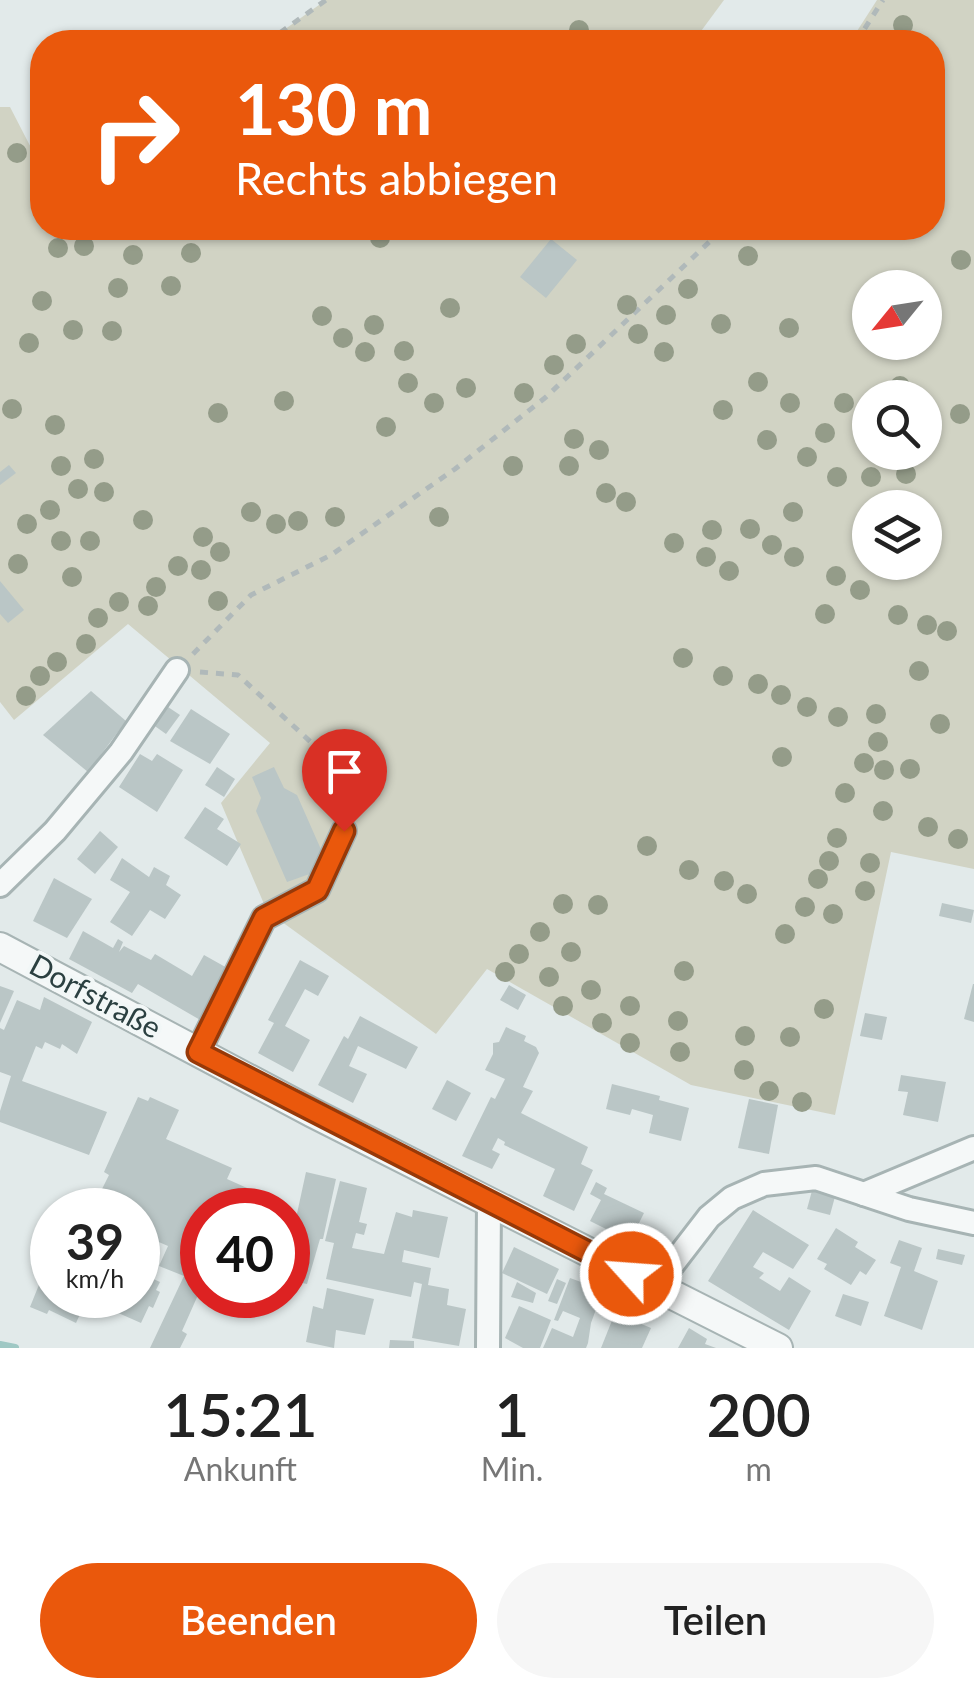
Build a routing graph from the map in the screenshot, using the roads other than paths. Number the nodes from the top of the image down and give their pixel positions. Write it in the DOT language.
graph roads {
  1 [pos="177,670"];
  2 [pos="344,831"];
  3 [pos="0,885"];
  4 [pos="0,946"];
  5 [pos="198,1052"];
  6 [pos="974,1148"];
  7 [pos="864,1194"];
  8 [pos="489,1202"];
  9 [pos="974,1223"];
  10 [pos="655,1287"];
  11 [pos="488,1348"];
  12 [pos="778,1348"];
  1 -- 3 [label="street"];
  2 -- 5 [label="street"];
  4 -- 5 [label="street, Dorfstraße"];
  5 -- 8 [label="street, Dorfstraße"];
  6 -- 7 [label="street"];
  7 -- 9 [label="street"];
  7 -- 10 [label="street"];
  8 -- 10 [label="street, Dorfstraße"];
  8 -- 11 [label="street"];
  10 -- 12 [label="street, Dorfstraße"];
}
